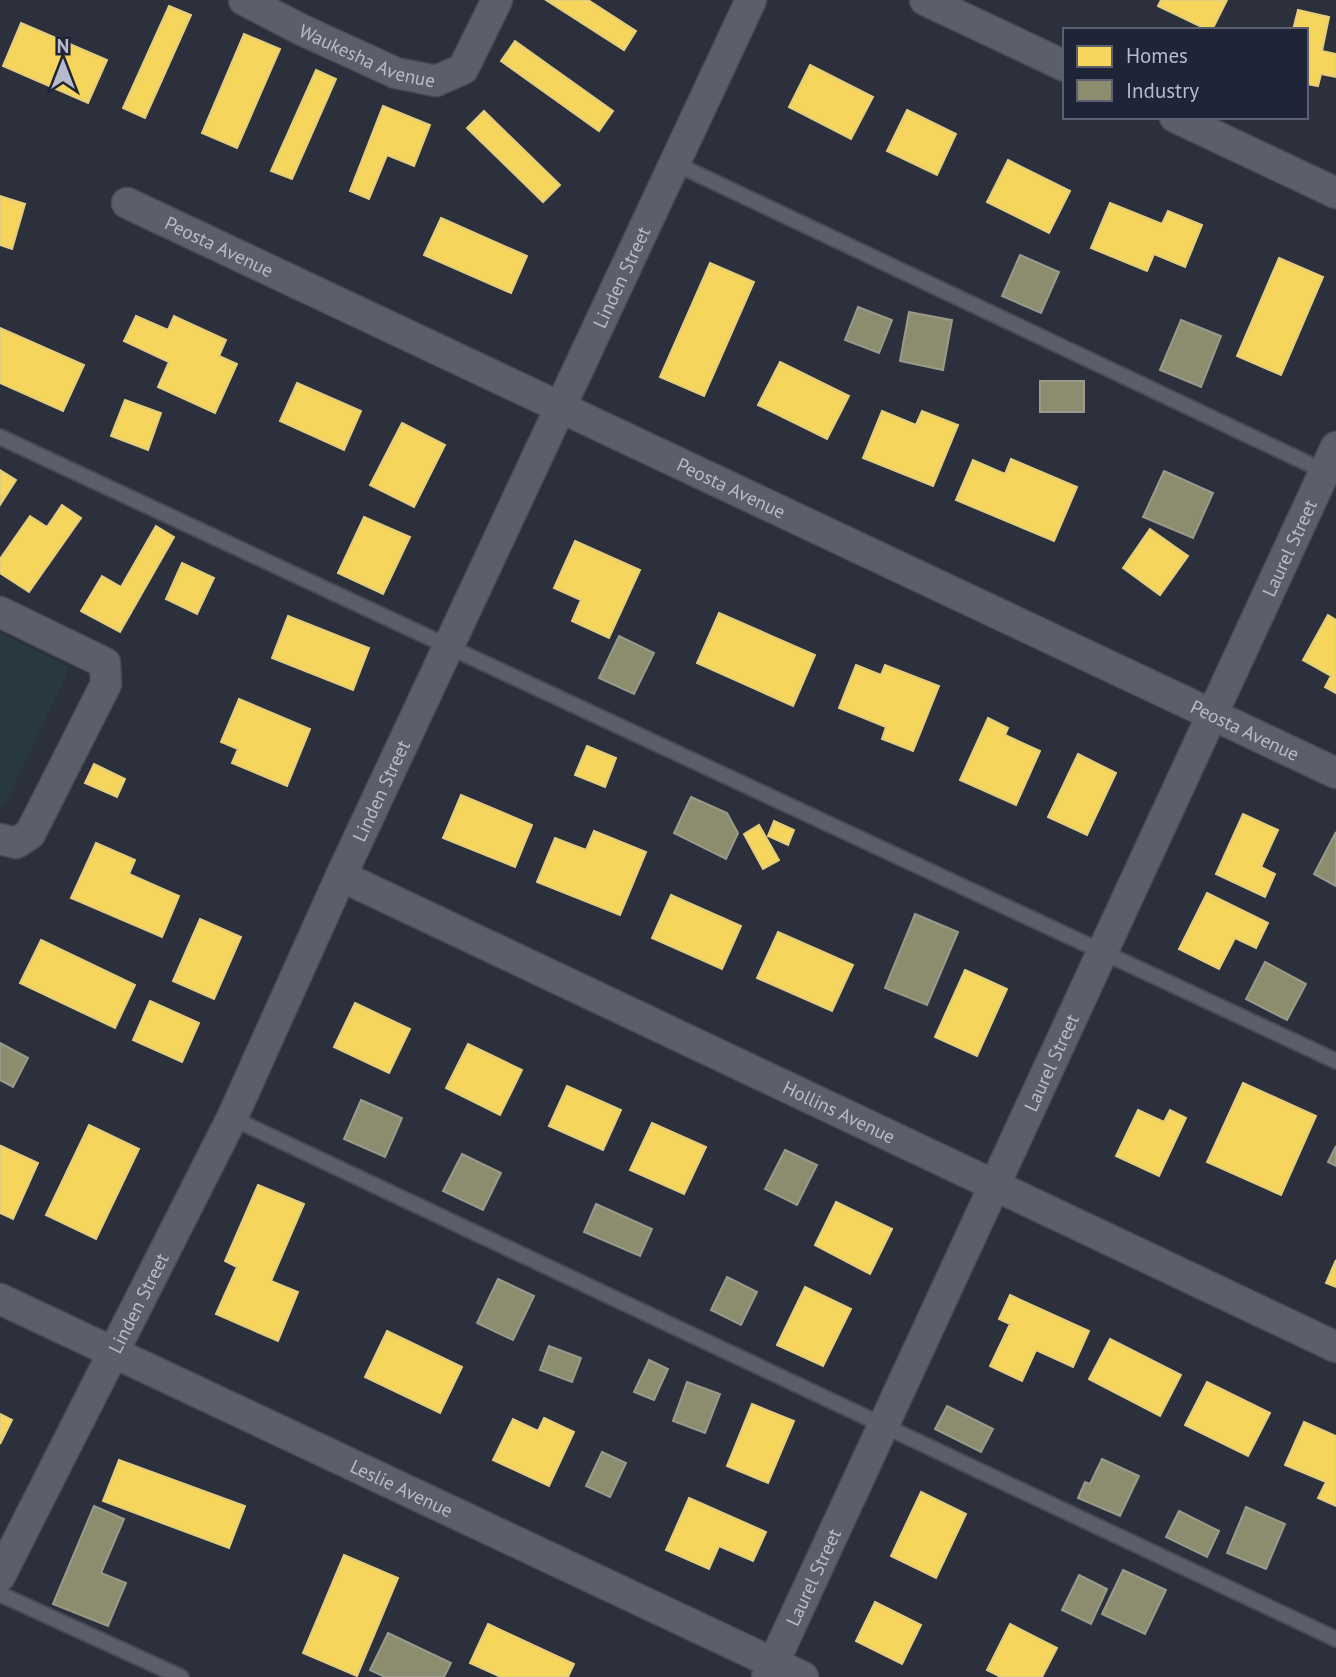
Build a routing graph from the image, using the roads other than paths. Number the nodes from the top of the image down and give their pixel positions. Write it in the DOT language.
graph roads {
  1 [pos="244,0"];
  2 [pos="497,0"];
  3 [pos="751,0"];
  4 [pos="925,0"];
  5 [pos="1063,65"];
  6 [pos="1179,119"];
  7 [pos="674,163"];
  8 [pos="1336,193"];
  9 [pos="127,203"];
  10 [pos="559,407"];
  11 [pos="0,437"];
  12 [pos="1332,465"];
  13 [pos="0,612"];
  14 [pos="448,647"];
  15 [pos="1210,715"];
  16 [pos="1336,773"];
  17 [pos="0,839"];
  18 [pos="341,876"];
  19 [pos="1102,951"];
  20 [pos="1336,1061"];
  21 [pos="232,1118"];
  22 [pos="995,1186"];
  23 [pos="0,1299"];
  24 [pos="1336,1347"];
  25 [pos="113,1352"];
  26 [pos="884,1426"];
  27 [pos="0,1576"];
  28 [pos="0,1594"];
  29 [pos="1336,1639"];
  30 [pos="770,1670"];
  31 [pos="165,1674"];
  32 [pos="181,1677"];
  33 [pos="803,1677"];
  1 -- 2 [label="street, Waukesha Avenue"];
  3 -- 7 [label="street, Linden Street"];
  4 -- 5 [label="street"];
  6 -- 8 [label="street"];
  7 -- 10 [label="street, Linden Street"];
  7 -- 12 [label="lane"];
  9 -- 10 [label="street, Peosta Avenue"];
  10 -- 14 [label="street, Linden Street"];
  10 -- 15 [label="street, Peosta Avenue"];
  11 -- 14 [label="lane"];
  12 -- 15 [label="street, Laurel Street"];
  13 -- 17 [label="street"];
  14 -- 18 [label="street, Linden Street"];
  14 -- 19 [label="lane"];
  15 -- 16 [label="street, Peosta Avenue"];
  15 -- 19 [label="street, Laurel Street"];
  18 -- 21 [label="street, Linden Street"];
  18 -- 22 [label="street, Hollins Avenue"];
  19 -- 20 [label="lane"];
  19 -- 22 [label="street, Laurel Street"];
  21 -- 25 [label="street, Linden Street"];
  21 -- 26 [label="lane"];
  22 -- 24 [label="street, Hollins Avenue"];
  22 -- 26 [label="street, Laurel Street"];
  23 -- 25 [label="street, Leslie Avenue"];
  25 -- 27 [label="street, Linden Street"];
  25 -- 30 [label="street, Leslie Avenue"];
  26 -- 29 [label="lane"];
  26 -- 30 [label="street, Laurel Street"];
  28 -- 31 [label="lane"];
  30 -- 33 [label="street, Leslie Avenue"];
  31 -- 32 [label="lane"];
}
